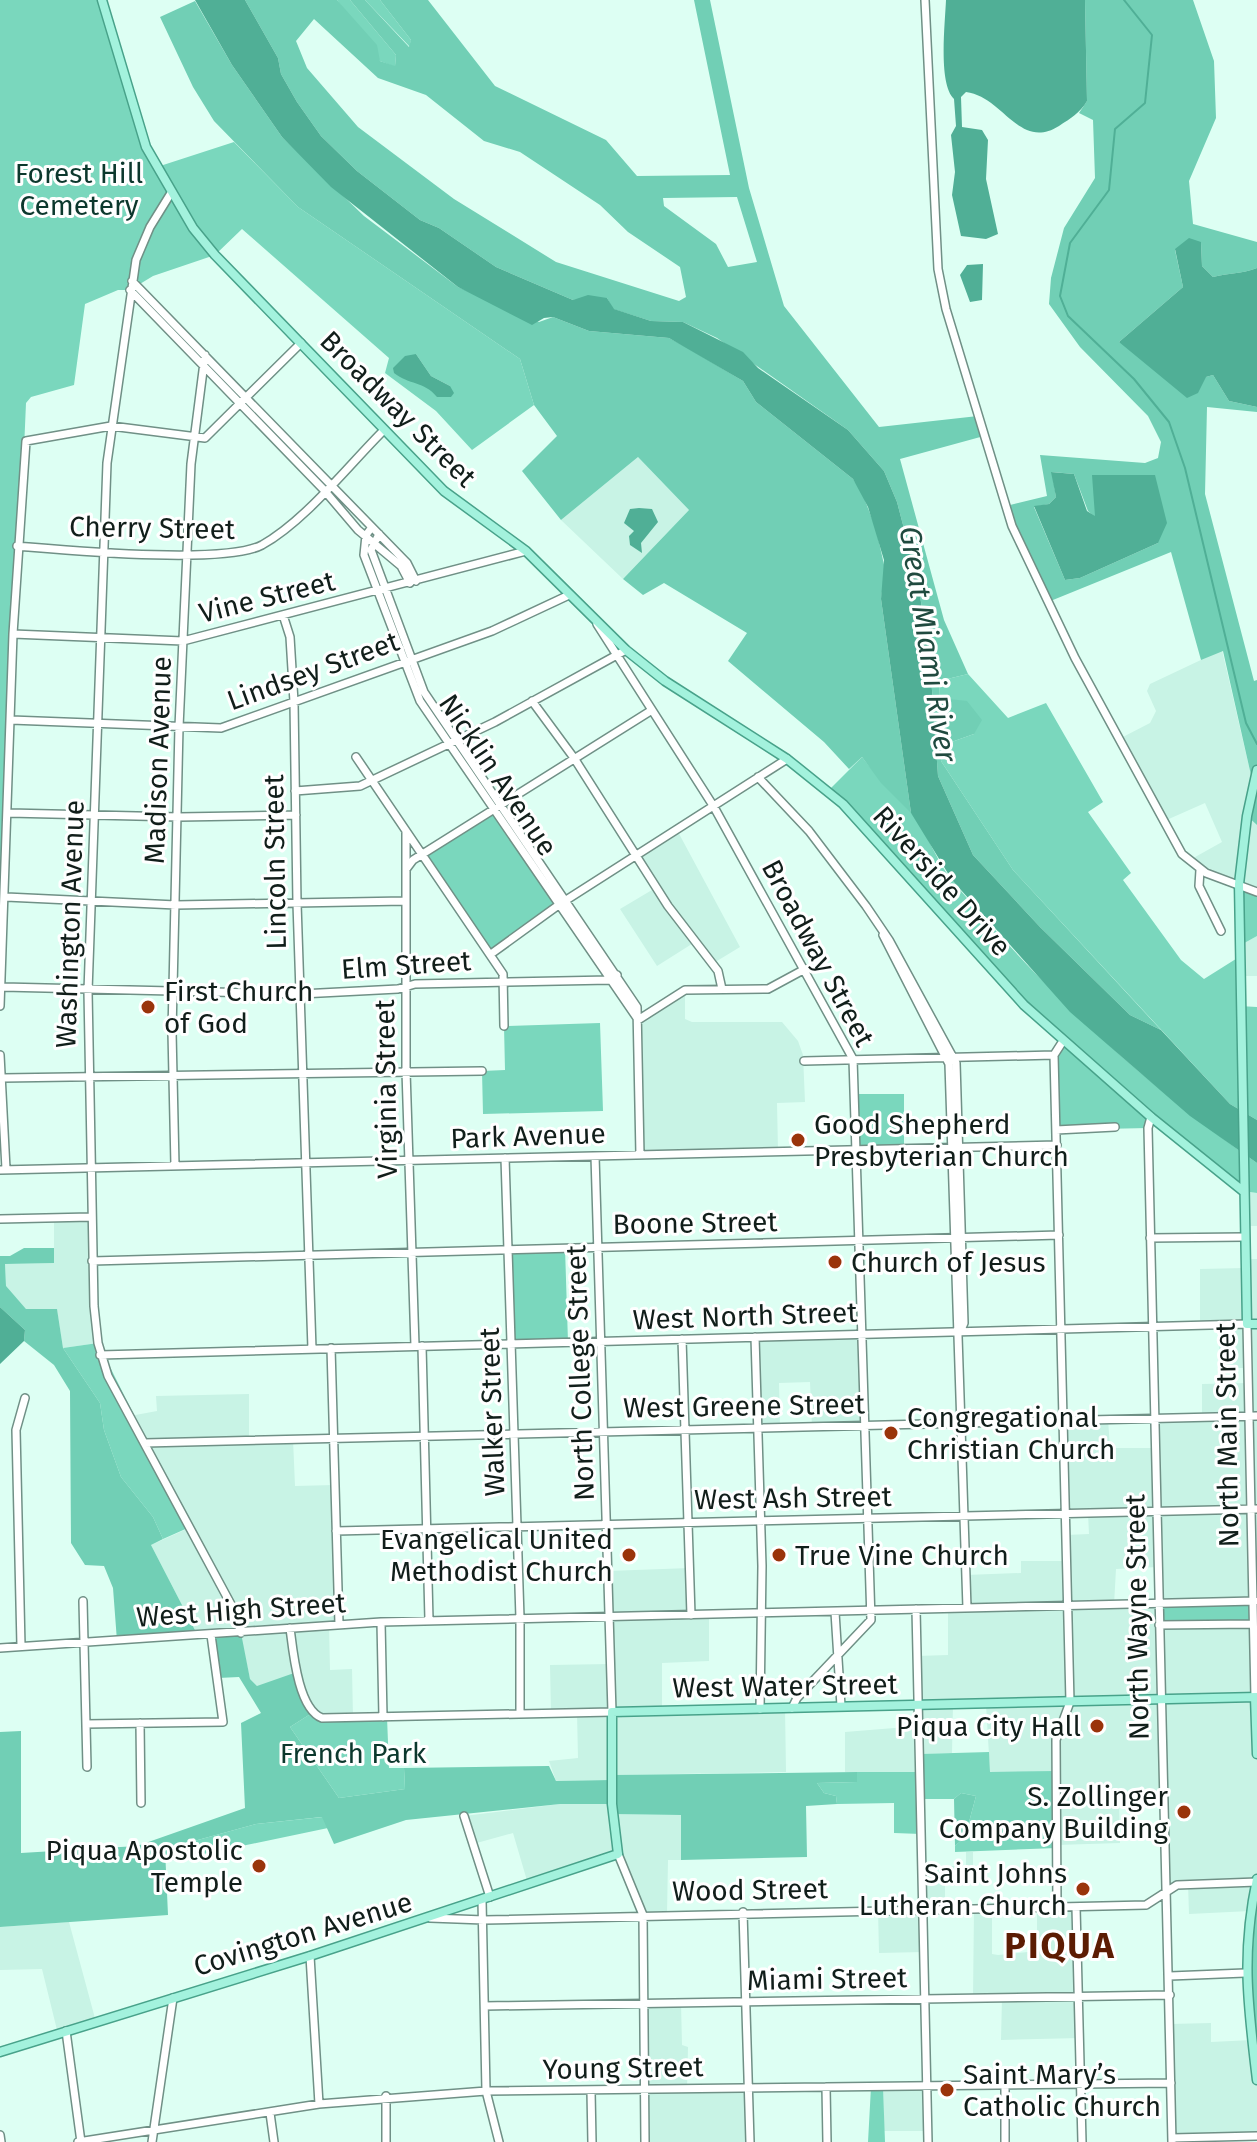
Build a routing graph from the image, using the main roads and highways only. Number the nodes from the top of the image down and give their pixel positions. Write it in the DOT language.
graph roads {
  1 [pos="102,0"];
  2 [pos="594,618"];
  3 [pos="1257,770"];
  4 [pos="1243,1191"];
  5 [pos="1257,1324"];
  6 [pos="1256,1697"];
  7 [pos="612,1712"];
  8 [pos="1257,1754"];
  9 [pos="618,1854"];
  10 [pos="1257,1881"];
  11 [pos="0,2052"];
  12 [pos="1257,2080"];
  1 -- 2 [label="main road, Broadway Street"];
  2 -- 4 [label="main road, Riverside Drive"];
  3 -- 4 [label="main road, North Main Street"];
  4 -- 5 [label="main road, North Main Street"];
  6 -- 7 [label="main road, West Water Street"];
  6 -- 8 [label="main road, North Main Street"];
  7 -- 9 [label="main road, North College Street"];
  9 -- 11 [label="main road, Covington Avenue"];
  10 -- 12 [label="main road"];
}
